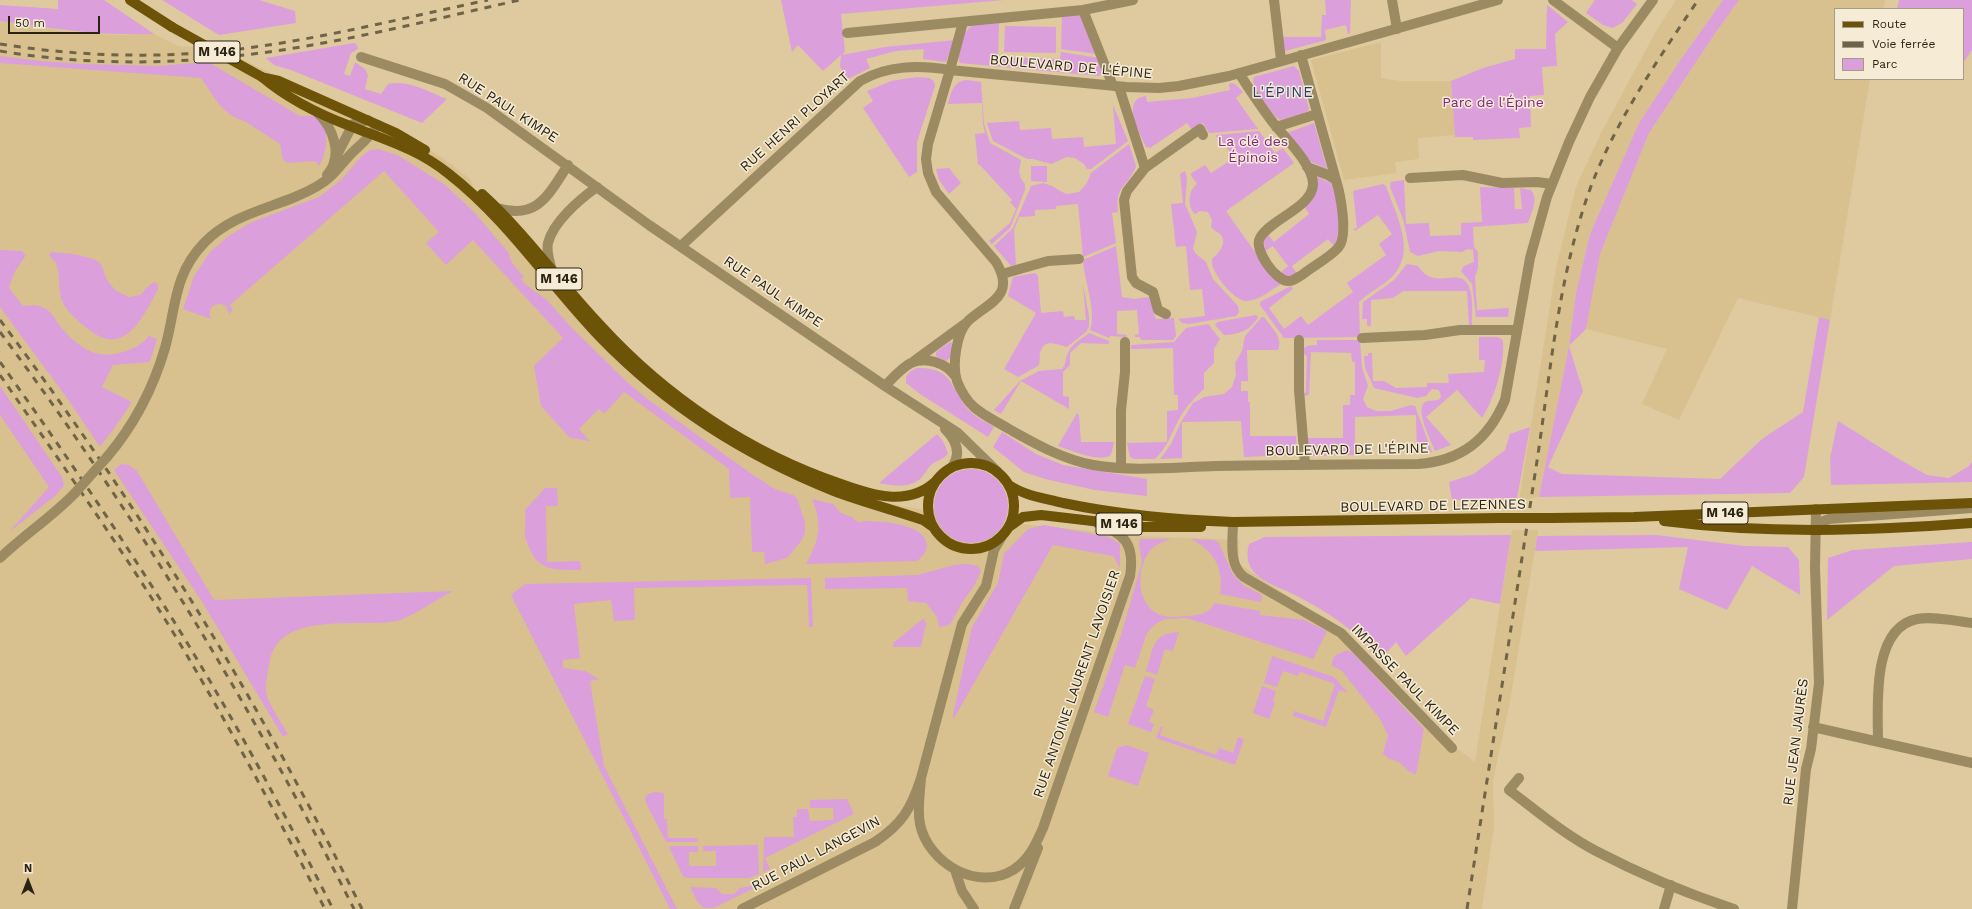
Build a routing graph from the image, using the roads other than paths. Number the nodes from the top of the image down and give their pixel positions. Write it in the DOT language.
graph roads {
  1 [pos="130,0"];
  2 [pos="1133,0"];
  3 [pos="1274,0"];
  4 [pos="1392,0"];
  5 [pos="1498,0"];
  6 [pos="1553,0"];
  7 [pos="1653,0"];
  8 [pos="1083,10"];
  9 [pos="963,22"];
  10 [pos="1397,29"];
  11 [pos="847,32"];
  12 [pos="1618,48"];
  13 [pos="1301,55"];
  14 [pos="361,57"];
  15 [pos="1281,60"];
  16 [pos="950,70"];
  17 [pos="1239,73"];
  18 [pos="262,77"];
  19 [pos="1116,86"];
  20 [pos="318,112"];
  21 [pos="1317,114"];
  22 [pos="368,120"];
  23 [pos="378,124"];
  24 [pos="351,127"];
  25 [pos="1276,127"];
  26 [pos="372,135"];
  27 [pos="1204,135"];
  28 [pos="334,163"];
  29 [pos="568,165"];
  30 [pos="1308,167"];
  31 [pos="1145,168"];
  32 [pos="1410,178"];
  33 [pos="1336,180"];
  34 [pos="1552,184"];
  35 [pos="318,185"];
  36 [pos="597,187"];
  37 [pos="498,208"];
  38 [pos="681,246"];
  39 [pos="1079,259"];
  40 [pos="552,271"];
  41 [pos="1002,274"];
  42 [pos="1166,314"];
  43 [pos="967,322"];
  44 [pos="1517,330"];
  45 [pos="1362,338"];
  46 [pos="1299,340"];
  47 [pos="1125,342"];
  48 [pos="910,364"];
  49 [pos="955,376"];
  50 [pos="885,386"];
  51 [pos="934,418"];
  52 [pos="1305,464"];
  53 [pos="952,467"];
  54 [pos="1122,467"];
  55 [pos="997,471"];
  56 [pos="935,482"];
  57 [pos="1009,485"];
  58 [pos="1972,503"];
  59 [pos="1972,508"];
  60 [pos="1816,509"];
  61 [pos="1634,517"];
  62 [pos="1093,521"];
  63 [pos="1233,522"];
  64 [pos="1972,523"];
  65 [pos="933,527"];
  66 [pos="1815,530"];
  67 [pos="1005,532"];
  68 [pos="0,558"];
  69 [pos="1972,623"];
  70 [pos="1813,727"];
  71 [pos="1878,742"];
  72 [pos="1452,748"];
  73 [pos="1972,764"];
  74 [pos="921,778"];
  75 [pos="1519,778"];
  76 [pos="1043,828"];
  77 [pos="955,870"];
  78 [pos="1671,885"];
  79 [pos="742,909"];
  80 [pos="974,909"];
  81 [pos="1014,909"];
  82 [pos="1664,909"];
  83 [pos="1734,909"];
  84 [pos="1792,909"];
  1 -- 18 [label="main road, M 146, bridge"];
  2 -- 8 [label="street"];
  3 -- 15 [label="street"];
  4 -- 10 [label="street"];
  5 -- 10 [label="street, BOULEVARD DE L'ÉPINE"];
  6 -- 12 [label="street"];
  7 -- 12 [label="street, BOULEVARD DE L'ÉPINE"];
  8 -- 9 [label="street"];
  8 -- 19 [label="street"];
  9 -- 11 [label="street"];
  9 -- 16 [label="street"];
  10 -- 13 [label="street, BOULEVARD DE L'ÉPINE"];
  12 -- 34 [label="street, BOULEVARD DE L'ÉPINE"];
  13 -- 15 [label="street, BOULEVARD DE L'ÉPINE"];
  13 -- 21 [label="street"];
  14 -- 29 [label="street, RUE PAUL KIMPE"];
  15 -- 17 [label="street, BOULEVARD DE L'ÉPINE"];
  16 -- 19 [label="street, BOULEVARD DE L'ÉPINE"];
  16 -- 38 [label="street, RUE HENRI PLOYART"];
  16 -- 41 [label="street"];
  17 -- 19 [label="street, BOULEVARD DE L'ÉPINE"];
  17 -- 25 [label="street"];
  18 -- 20 [label="main road, M 146"];
  18 -- 22 [label="main road, M 146"];
  19 -- 31 [label="street"];
  20 -- 24 [label="main road, M 146"];
  20 -- 28 [label="street"];
  21 -- 25 [label="street"];
  21 -- 33 [label="street"];
  22 -- 23 [label="main road, M 146"];
  22 -- 24 [label="street"];
  23 -- 26 [label="street"];
  23 -- 37 [label="main road, M 146"];
  24 -- 26 [label="main road, M 146"];
  24 -- 28 [label="street"];
  25 -- 30 [label="street"];
  26 -- 35 [label="street"];
  26 -- 65 [label="main road, M 146"];
  27 -- 31 [label="street"];
  28 -- 35 [label="street"];
  29 -- 36 [label="street, RUE PAUL KIMPE"];
  29 -- 37 [label="street"];
  30 -- 33 [label="street"];
  30 -- 33 [label="street"];
  31 -- 42 [label="street"];
  32 -- 34 [label="street"];
  34 -- 44 [label="street, BOULEVARD DE L'ÉPINE"];
  35 -- 68 [label="street, bridge"];
  36 -- 38 [label="street, RUE PAUL KIMPE"];
  36 -- 40 [label="street"];
  37 -- 40 [label="main road, M 146"];
  38 -- 50 [label="street, RUE PAUL KIMPE"];
  39 -- 41 [label="street"];
  40 -- 56 [label="main road, M 146"];
  41 -- 43 [label="street"];
  43 -- 48 [label="street"];
  43 -- 49 [label="street, BOULEVARD DE L'ÉPINE"];
  44 -- 45 [label="street"];
  44 -- 52 [label="street, BOULEVARD DE L'ÉPINE"];
  46 -- 52 [label="street"];
  47 -- 54 [label="street"];
  48 -- 49 [label="street, BOULEVARD DE L'ÉPINE"];
  48 -- 50 [label="street"];
  49 -- 54 [label="street, BOULEVARD DE L'ÉPINE"];
  50 -- 51 [label="street, RUE PAUL KIMPE"];
  51 -- 53 [label="street, RUE PAUL KIMPE"];
  51 -- 55 [label="street, RUE PAUL KIMPE"];
  52 -- 54 [label="street, BOULEVARD DE L'ÉPINE"];
  53 -- 55 [label="main road"];
  53 -- 56 [label="main road"];
  55 -- 57 [label="main road"];
  56 -- 65 [label="main road"];
  57 -- 63 [label="main road, BOULEVARD DE LEZENNES / M 146"];
  57 -- 67 [label="main road"];
  58 -- 60 [label="main road, BOULEVARD DE LEZENNES / M 146"];
  59 -- 66 [label="street"];
  60 -- 61 [label="main road, BOULEVARD DE LEZENNES / M 146"];
  60 -- 66 [label="street, RUE JEAN JAURÈS"];
  61 -- 63 [label="main road, BOULEVARD DE LEZENNES / M 146, bridge"];
  61 -- 66 [label="main road, BOULEVARD DE LEZENNES / M 146"];
  62 -- 63 [label="main road, BOULEVARD DE LEZENNES / M 146"];
  62 -- 67 [label="main road, BOULEVARD DE LEZENNES / M 146"];
  62 -- 76 [label="street, RUE ANTOINE LAURENT LAVOISIER"];
  63 -- 72 [label="street, IMPASSE PAUL KIMPE"];
  64 -- 66 [label="main road, BOULEVARD DE LEZENNES / M 146"];
  65 -- 67 [label="main road"];
  66 -- 70 [label="street, RUE JEAN JAURÈS"];
  67 -- 74 [label="street, RUE PAUL LANGEVIN"];
  69 -- 71 [label="street"];
  70 -- 71 [label="street"];
  70 -- 84 [label="street, RUE JEAN JAURÈS"];
  71 -- 73 [label="street"];
  74 -- 77 [label="street, RUE PAUL LANGEVIN"];
  74 -- 79 [label="street, RUE PAUL LANGEVIN"];
  75 -- 78 [label="street"];
  76 -- 77 [label="street, RUE PAUL LANGEVIN"];
  76 -- 81 [label="street"];
  77 -- 80 [label="street"];
  78 -- 82 [label="street"];
  78 -- 83 [label="street"];
}
